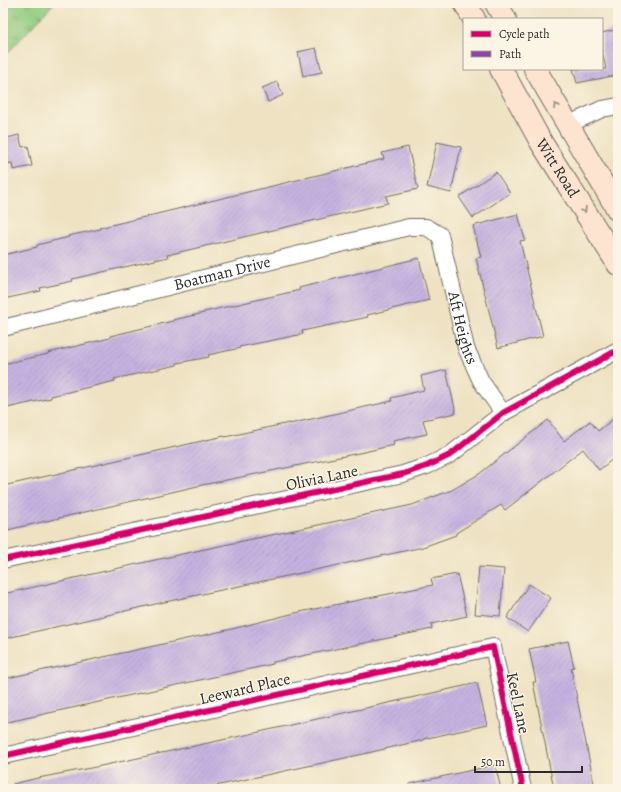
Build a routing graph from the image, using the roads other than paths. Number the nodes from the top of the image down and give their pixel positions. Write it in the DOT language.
graph roads {
  1 [pos="465,3"];
  2 [pos="496,3"];
  3 [pos="473,18"];
  4 [pos="504,18"];
  5 [pos="502,70"];
  6 [pos="535,70"];
  7 [pos="618,106"];
  8 [pos="567,126"];
  9 [pos="540,142"];
  10 [pos="618,210"];
  11 [pos="440,235"];
  12 [pos="618,264"];
  13 [pos="3,328"];
  14 [pos="618,350"];
  15 [pos="503,413"];
  16 [pos="3,560"];
  17 [pos="493,647"];
  18 [pos="3,756"];
  19 [pos="524,789"];
  1 -- 3 [label="street"];
  2 -- 4 [label="street"];
  5 -- 9 [label="street, Witt Road"];
  8 -- 6 [label="street, Witt Road, one-way"];
  7 -- 8 [label="street"];
  8 -- 9 [label="street"];
  8 -- 10 [label="street, Witt Road"];
  9 -- 12 [label="street, Witt Road, one-way"];
  11 -- 13 [label="street, Boatman Drive"];
  11 -- 15 [label="street, Aft Heights"];
  14 -- 15 [label="street, Olivia Lane"];
  15 -- 16 [label="street, Olivia Lane"];
  17 -- 18 [label="street, Leeward Place"];
  17 -- 19 [label="street, Keel Lane"];
}
